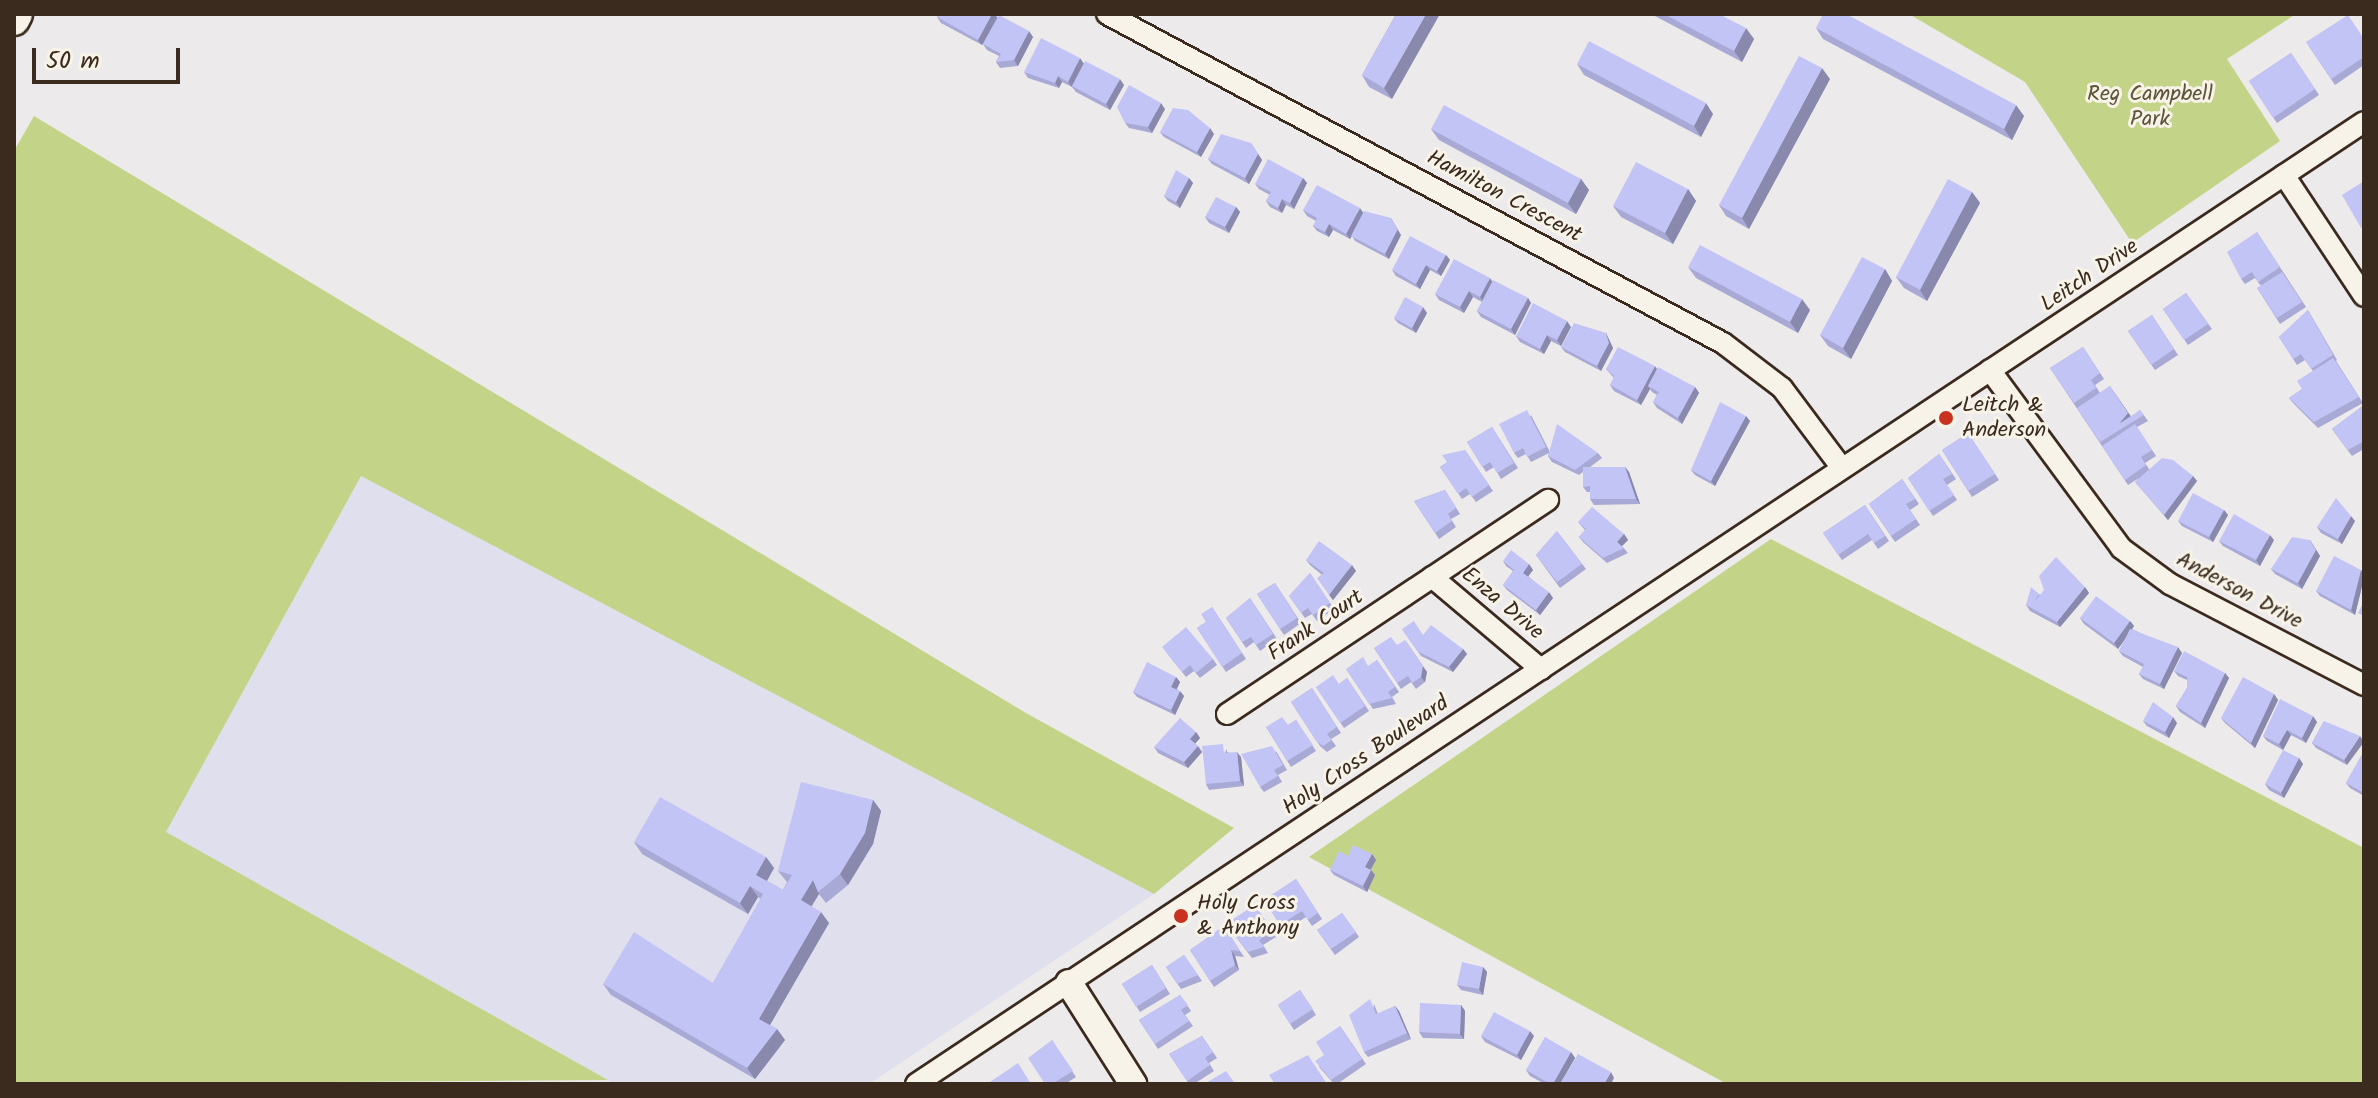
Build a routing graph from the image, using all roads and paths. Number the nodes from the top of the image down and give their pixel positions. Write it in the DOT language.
graph roads {
  1 [pos="17,14"];
  2 [pos="1107,14"];
  3 [pos="14,20"];
  4 [pos="2364,122"];
  5 [pos="2284,175"];
  6 [pos="2364,296"];
  7 [pos="1990,370"];
  8 [pos="1841,467"];
  9 [pos="1548,500"];
  10 [pos="1432,577"];
  11 [pos="1541,669"];
  12 [pos="2364,685"];
  13 [pos="1227,714"];
  14 [pos="1069,983"];
  15 [pos="916,1084"];
  16 [pos="1133,1084"];
  1 -- 3 [label="main road"];
  2 -- 8 [label="street, Hamilton Crescent"];
  4 -- 5 [label="street, Leitch Drive"];
  5 -- 6 [label="street"];
  5 -- 7 [label="street, Leitch Drive"];
  7 -- 8 [label="street, Leitch Drive"];
  7 -- 12 [label="street, Anderson Drive"];
  8 -- 11 [label="street, Holy Cross Boulevard"];
  9 -- 10 [label="street, Frank Court"];
  10 -- 11 [label="street, Enza Drive"];
  10 -- 13 [label="street, Frank Court"];
  11 -- 14 [label="street, Holy Cross Boulevard"];
  14 -- 15 [label="street, Holy Cross Boulevard"];
  14 -- 16 [label="street"];
}
